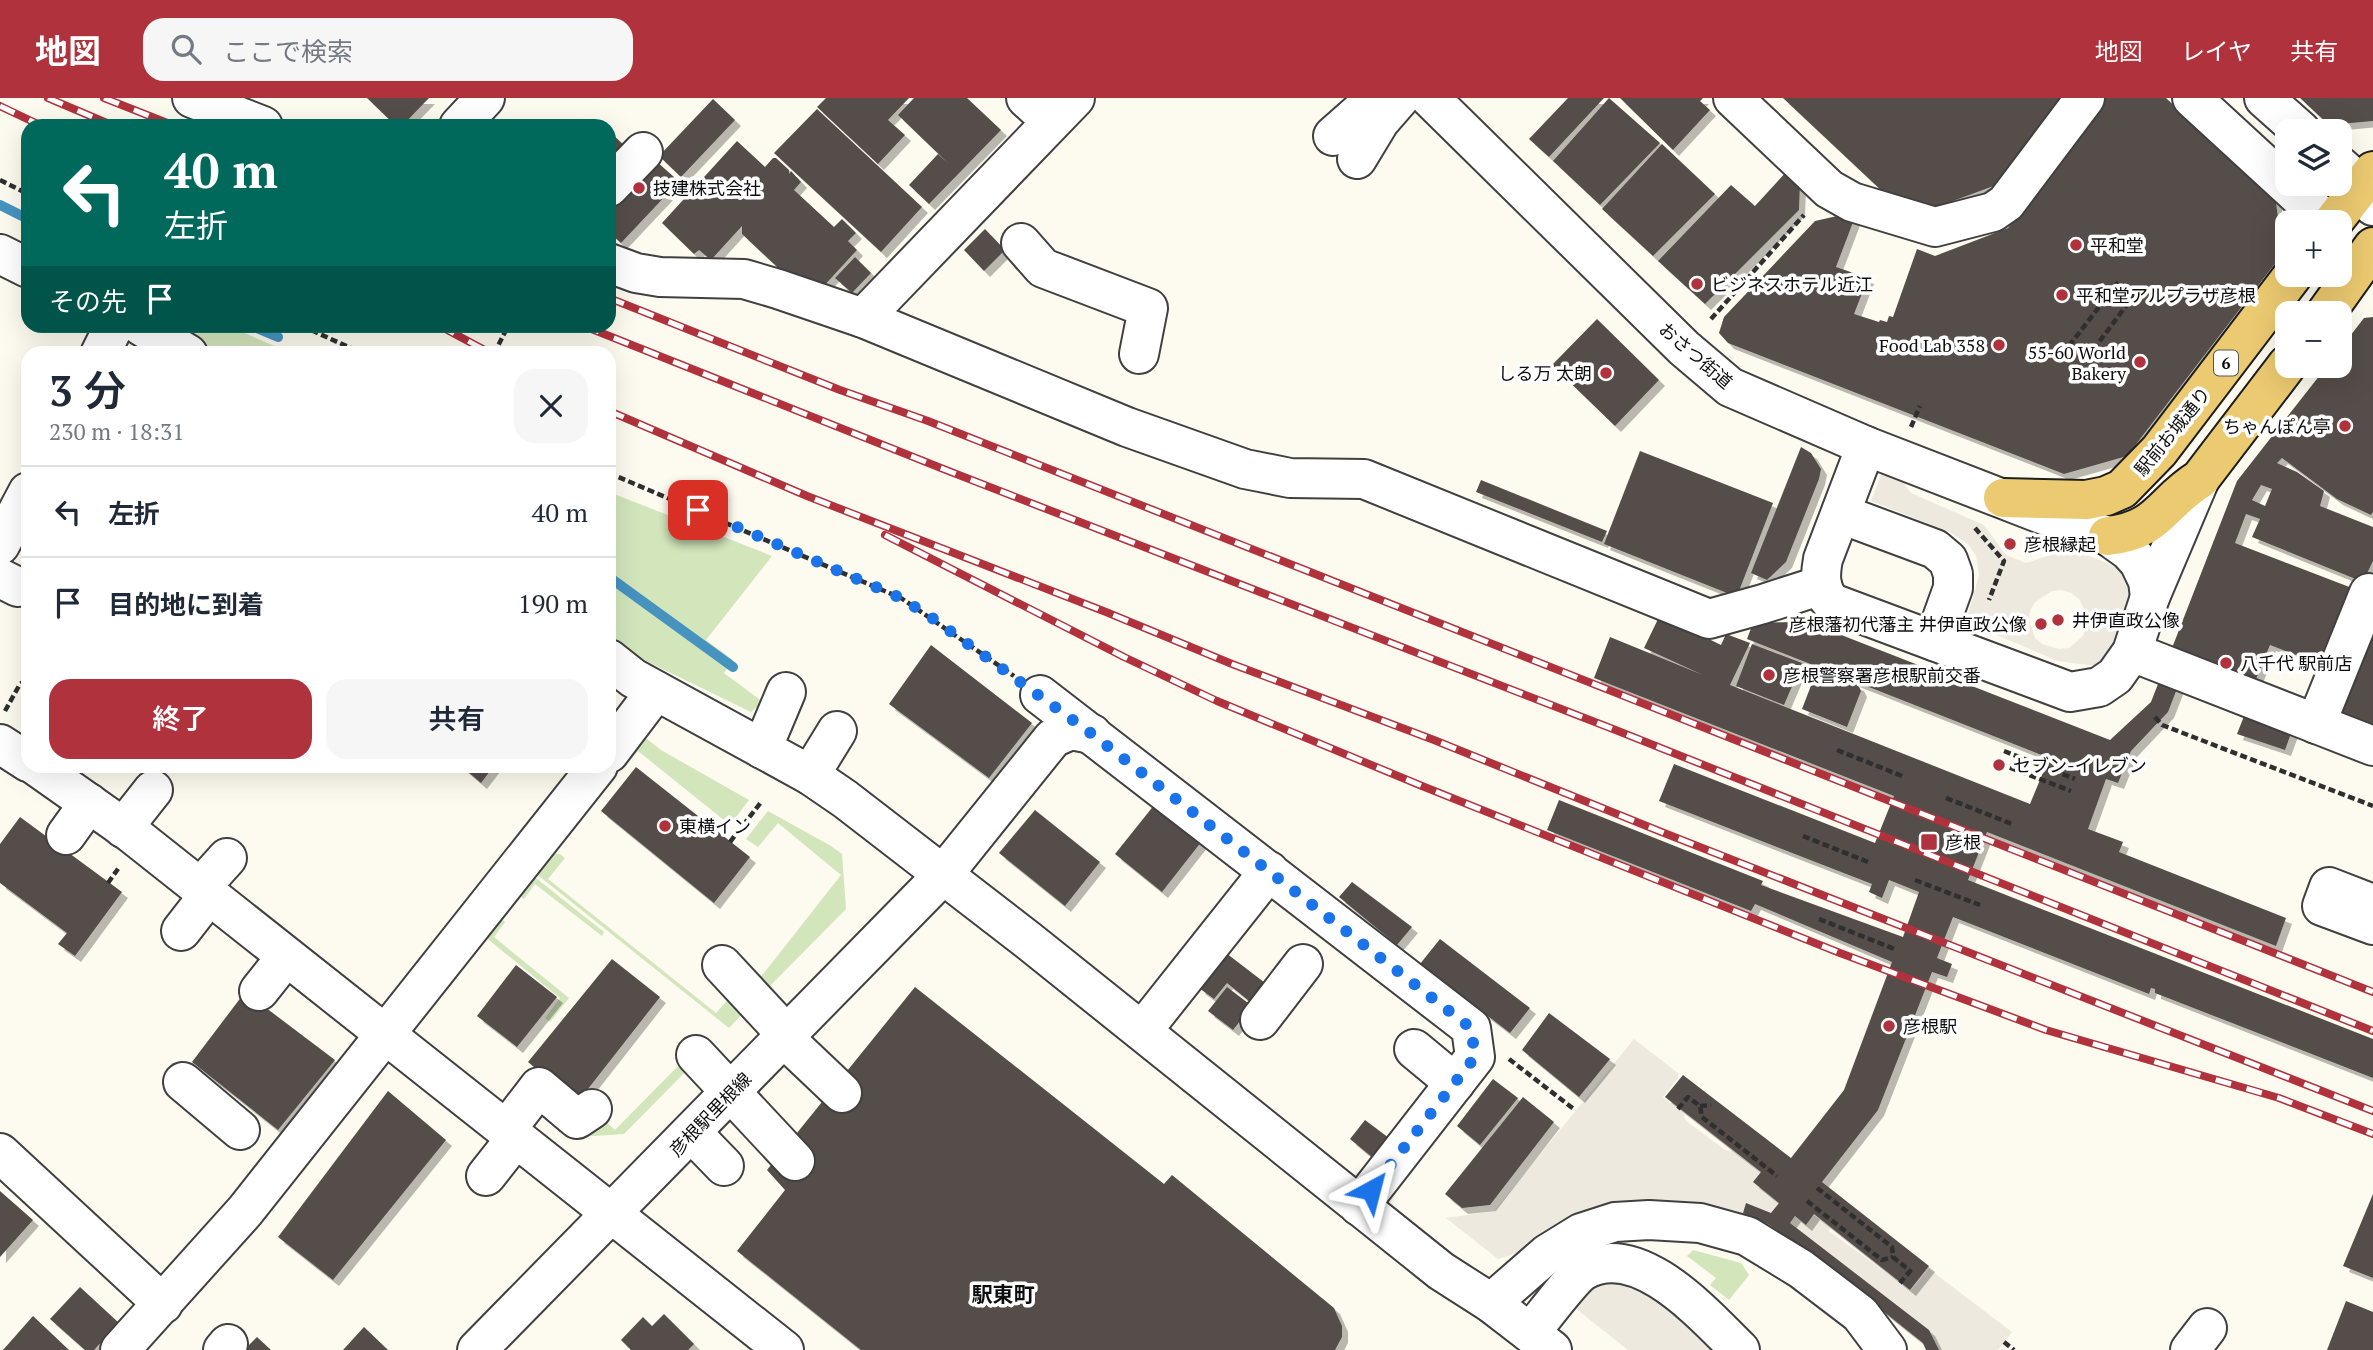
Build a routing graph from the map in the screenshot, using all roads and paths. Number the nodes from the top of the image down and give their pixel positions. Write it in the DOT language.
graph roads {
  1 [pos="192,98"];
  2 [pos="1376,98"];
  3 [pos="1400,98"];
  4 [pos="1430,98"];
  5 [pos="1733,98"];
  6 [pos="2085,98"];
  7 [pos="2192,98"];
  8 [pos="2264,98"];
  9 [pos="1051,106"];
  10 [pos="245,119"];
  11 [pos="2288,119"];
  12 [pos="643,152"];
  13 [pos="0,180"];
  14 [pos="616,180"];
  15 [pos="2362,182"];
  16 [pos="1829,189"];
  17 [pos="21,190"];
  18 [pos="2314,210"];
  19 [pos="2342,210"];
  20 [pos="2352,227"];
  21 [pos="2373,229"];
  22 [pos="1021,243"];
  23 [pos="2373,247"];
  24 [pos="0,254"];
  25 [pos="21,264"];
  26 [pos="616,266"];
  27 [pos="2119,281"];
  28 [pos="2284,287"];
  29 [pos="2135,294"];
  30 [pos="2335,301"];
  31 [pos="863,318"];
  32 [pos="1711,319"];
  33 [pos="153,333"];
  34 [pos="318,333"];
  35 [pos="175,346"];
  36 [pos="346,346"];
  37 [pos="2069,346"];
  38 [pos="1139,354"];
  39 [pos="2087,358"];
  40 [pos="2277,378"];
  41 [pos="1920,406"];
  42 [pos="1911,427"];
  43 [pos="1866,446"];
  44 [pos="616,476"];
  45 [pos="2200,479"];
  46 [pos="2003,498"];
  47 [pos="21,505"];
  48 [pos="1841,514"];
  49 [pos="2108,536"];
  50 [pos="0,545"];
  51 [pos="1822,585"];
  52 [pos="2369,593"];
  53 [pos="2150,597"];
  54 [pos="1934,641"];
  55 [pos="2133,652"];
  56 [pos="616,665"];
  57 [pos="656,691"];
  58 [pos="786,692"];
  59 [pos="1040,695"];
  60 [pos="2155,717"];
  61 [pos="2316,724"];
  62 [pos="837,731"];
  63 [pos="1092,734"];
  64 [pos="616,744"];
  65 [pos="2373,746"];
  66 [pos="762,749"];
  67 [pos="1837,750"];
  68 [pos="2004,751"];
  69 [pos="2000,764"];
  70 [pos="53,773"];
  71 [pos="593,773"];
  72 [pos="810,775"];
  73 [pos="1902,776"];
  74 [pos="2075,779"];
  75 [pos="152,790"];
  76 [pos="2071,791"];
  77 [pos="1946,798"];
  78 [pos="762,801"];
  79 [pos="89,803"];
  80 [pos="2373,806"];
  81 [pos="2011,824"];
  82 [pos="66,835"];
  83 [pos="1803,836"];
  84 [pos="730,842"];
  85 [pos="123,845"];
  86 [pos="227,858"];
  87 [pos="1868,862"];
  88 [pos="1269,871"];
  89 [pos="942,876"];
  90 [pos="1915,880"];
  91 [pos="108,883"];
  92 [pos="205,892"];
  93 [pos="2373,904"];
  94 [pos="1980,905"];
  95 [pos="1819,919"];
  96 [pos="2373,925"];
  97 [pos="181,930"];
  98 [pos="1897,950"];
  99 [pos="286,957"];
  100 [pos="1303,964"];
  101 [pos="722,965"];
  102 [pos="259,991"];
  103 [pos="1260,1020"];
  104 [pos="1142,1031"];
  105 [pos="384,1035"];
  106 [pos="786,1037"];
  107 [pos="1414,1049"];
  108 [pos="1501,1052"];
  109 [pos="696,1055"];
  110 [pos="183,1082"];
  111 [pos="1455,1083"];
  112 [pos="842,1093"];
  113 [pos="730,1094"];
  114 [pos="1711,1105"];
  115 [pos="1700,1106"];
  116 [pos="592,1109"];
  117 [pos="1678,1109"];
  118 [pos="1574,1110"];
  119 [pos="240,1130"];
  120 [pos="692,1133"];
  121 [pos="511,1134"];
  122 [pos="10,1154"];
  123 [pos="795,1161"];
  124 [pos="724,1166"];
  125 [pos="486,1176"];
  126 [pos="1777,1176"];
  127 [pos="1817,1188"];
  128 [pos="1807,1201"];
  129 [pos="1359,1206"];
  130 [pos="612,1214"];
  131 [pos="1893,1257"];
  132 [pos="1900,1283"];
  133 [pos="175,1299"];
  134 [pos="1491,1303"];
  135 [pos="1541,1341"];
  136 [pos="2004,1342"];
  137 [pos="762,1343"];
  138 [pos="120,1350"];
  139 [pos="477,1350"];
  140 [pos="1740,1350"];
  141 [pos="1887,1350"];
  142 [pos="2014,1350"];
  1 -- 10 [label="street"];
  2 -- 3 [label="street"];
  4 -- 43 [label="street, おさつ街道"];
  5 -- 16 [label="street"];
  6 -- 16 [label="street"];
  7 -- 18 [label="street"];
  8 -- 11 [label="street"];
  9 -- 31 [label="street"];
  12 -- 14 [label="street"];
  13 -- 17 [label="path"];
  15 -- 19 [label="main road"];
  16 -- 32 [label="path"];
  20 -- 21 [label="street"];
  22 -- 38 [label="street"];
  23 -- 30 [label="main road"];
  24 -- 25 [label="street"];
  26 -- 31 [label="street"];
  27 -- 37 [label="path"];
  28 -- 46 [label="main road, 駅前お城通り / 6"];
  29 -- 39 [label="path"];
  31 -- 51 [label="street"];
  33 -- 35 [label="street"];
  34 -- 36 [label="path"];
  40 -- 45 [label="main road"];
  41 -- 42 [label="path"];
  43 -- 46 [label="street, おさつ街道"];
  43 -- 48 [label="street"];
  44 -- 59 [label="path"];
  45 -- 49 [label="main road"];
  45 -- 53 [label="street"];
  46 -- 49 [label="street, おさつ街道"];
  47 -- 50 [label="street"];
  48 -- 51 [label="street"];
  48 -- 54 [label="street"];
  49 -- 53 [label="street"];
  51 -- 54 [label="street"];
  52 -- 61 [label="street"];
  53 -- 55 [label="street"];
  54 -- 55 [label="street"];
  55 -- 61 [label="street"];
  56 -- 57 [label="street"];
  57 -- 64 [label="street"];
  57 -- 66 [label="street"];
  58 -- 66 [label="street"];
  59 -- 63 [label="street"];
  60 -- 80 [label="path"];
  61 -- 65 [label="street"];
  62 -- 72 [label="street"];
  63 -- 88 [label="street"];
  63 -- 89 [label="street, 彦根駅里根線"];
  66 -- 72 [label="street"];
  67 -- 73 [label="path"];
  68 -- 74 [label="path"];
  69 -- 76 [label="path"];
  70 -- 79 [label="street"];
  71 -- 105 [label="street"];
  72 -- 89 [label="street"];
  75 -- 85 [label="street"];
  77 -- 81 [label="path"];
  78 -- 84 [label="path"];
  79 -- 82 [label="street"];
  79 -- 85 [label="street"];
  83 -- 87 [label="path"];
  85 -- 91 [label="path"];
  85 -- 92 [label="street"];
  86 -- 92 [label="street"];
  88 -- 104 [label="street"];
  88 -- 111 [label="street"];
  89 -- 104 [label="street"];
  89 -- 106 [label="street, 彦根駅里根線"];
  90 -- 94 [label="path"];
  92 -- 97 [label="street"];
  92 -- 99 [label="street"];
  93 -- 96 [label="street"];
  95 -- 98 [label="path"];
  99 -- 102 [label="street"];
  99 -- 105 [label="street"];
  100 -- 103 [label="street"];
  101 -- 106 [label="street"];
  104 -- 129 [label="street"];
  105 -- 121 [label="street"];
  105 -- 133 [label="street"];
  106 -- 112 [label="street"];
  106 -- 113 [label="street, 彦根駅里根線"];
  107 -- 111 [label="street"];
  108 -- 118 [label="path"];
  109 -- 113 [label="street"];
  110 -- 119 [label="street"];
  111 -- 129 [label="street"];
  113 -- 120 [label="street, 彦根駅里根線"];
  113 -- 123 [label="street"];
  114 -- 115 [label="path"];
  115 -- 117 [label="path"];
  115 -- 126 [label="path"];
  116 -- 121 [label="street"];
  120 -- 124 [label="street"];
  120 -- 130 [label="street, 彦根駅里根線"];
  121 -- 125 [label="street"];
  121 -- 130 [label="street"];
  122 -- 133 [label="street"];
  127 -- 131 [label="path"];
  128 -- 131 [label="path"];
  129 -- 134 [label="street"];
  130 -- 137 [label="street"];
  130 -- 139 [label="street, 彦根駅里根線"];
  131 -- 132 [label="path"];
  133 -- 138 [label="street"];
  134 -- 135 [label="street"];
  134 -- 141 [label="street"];
  135 -- 140 [label="street"];
  136 -- 142 [label="path"];
}
